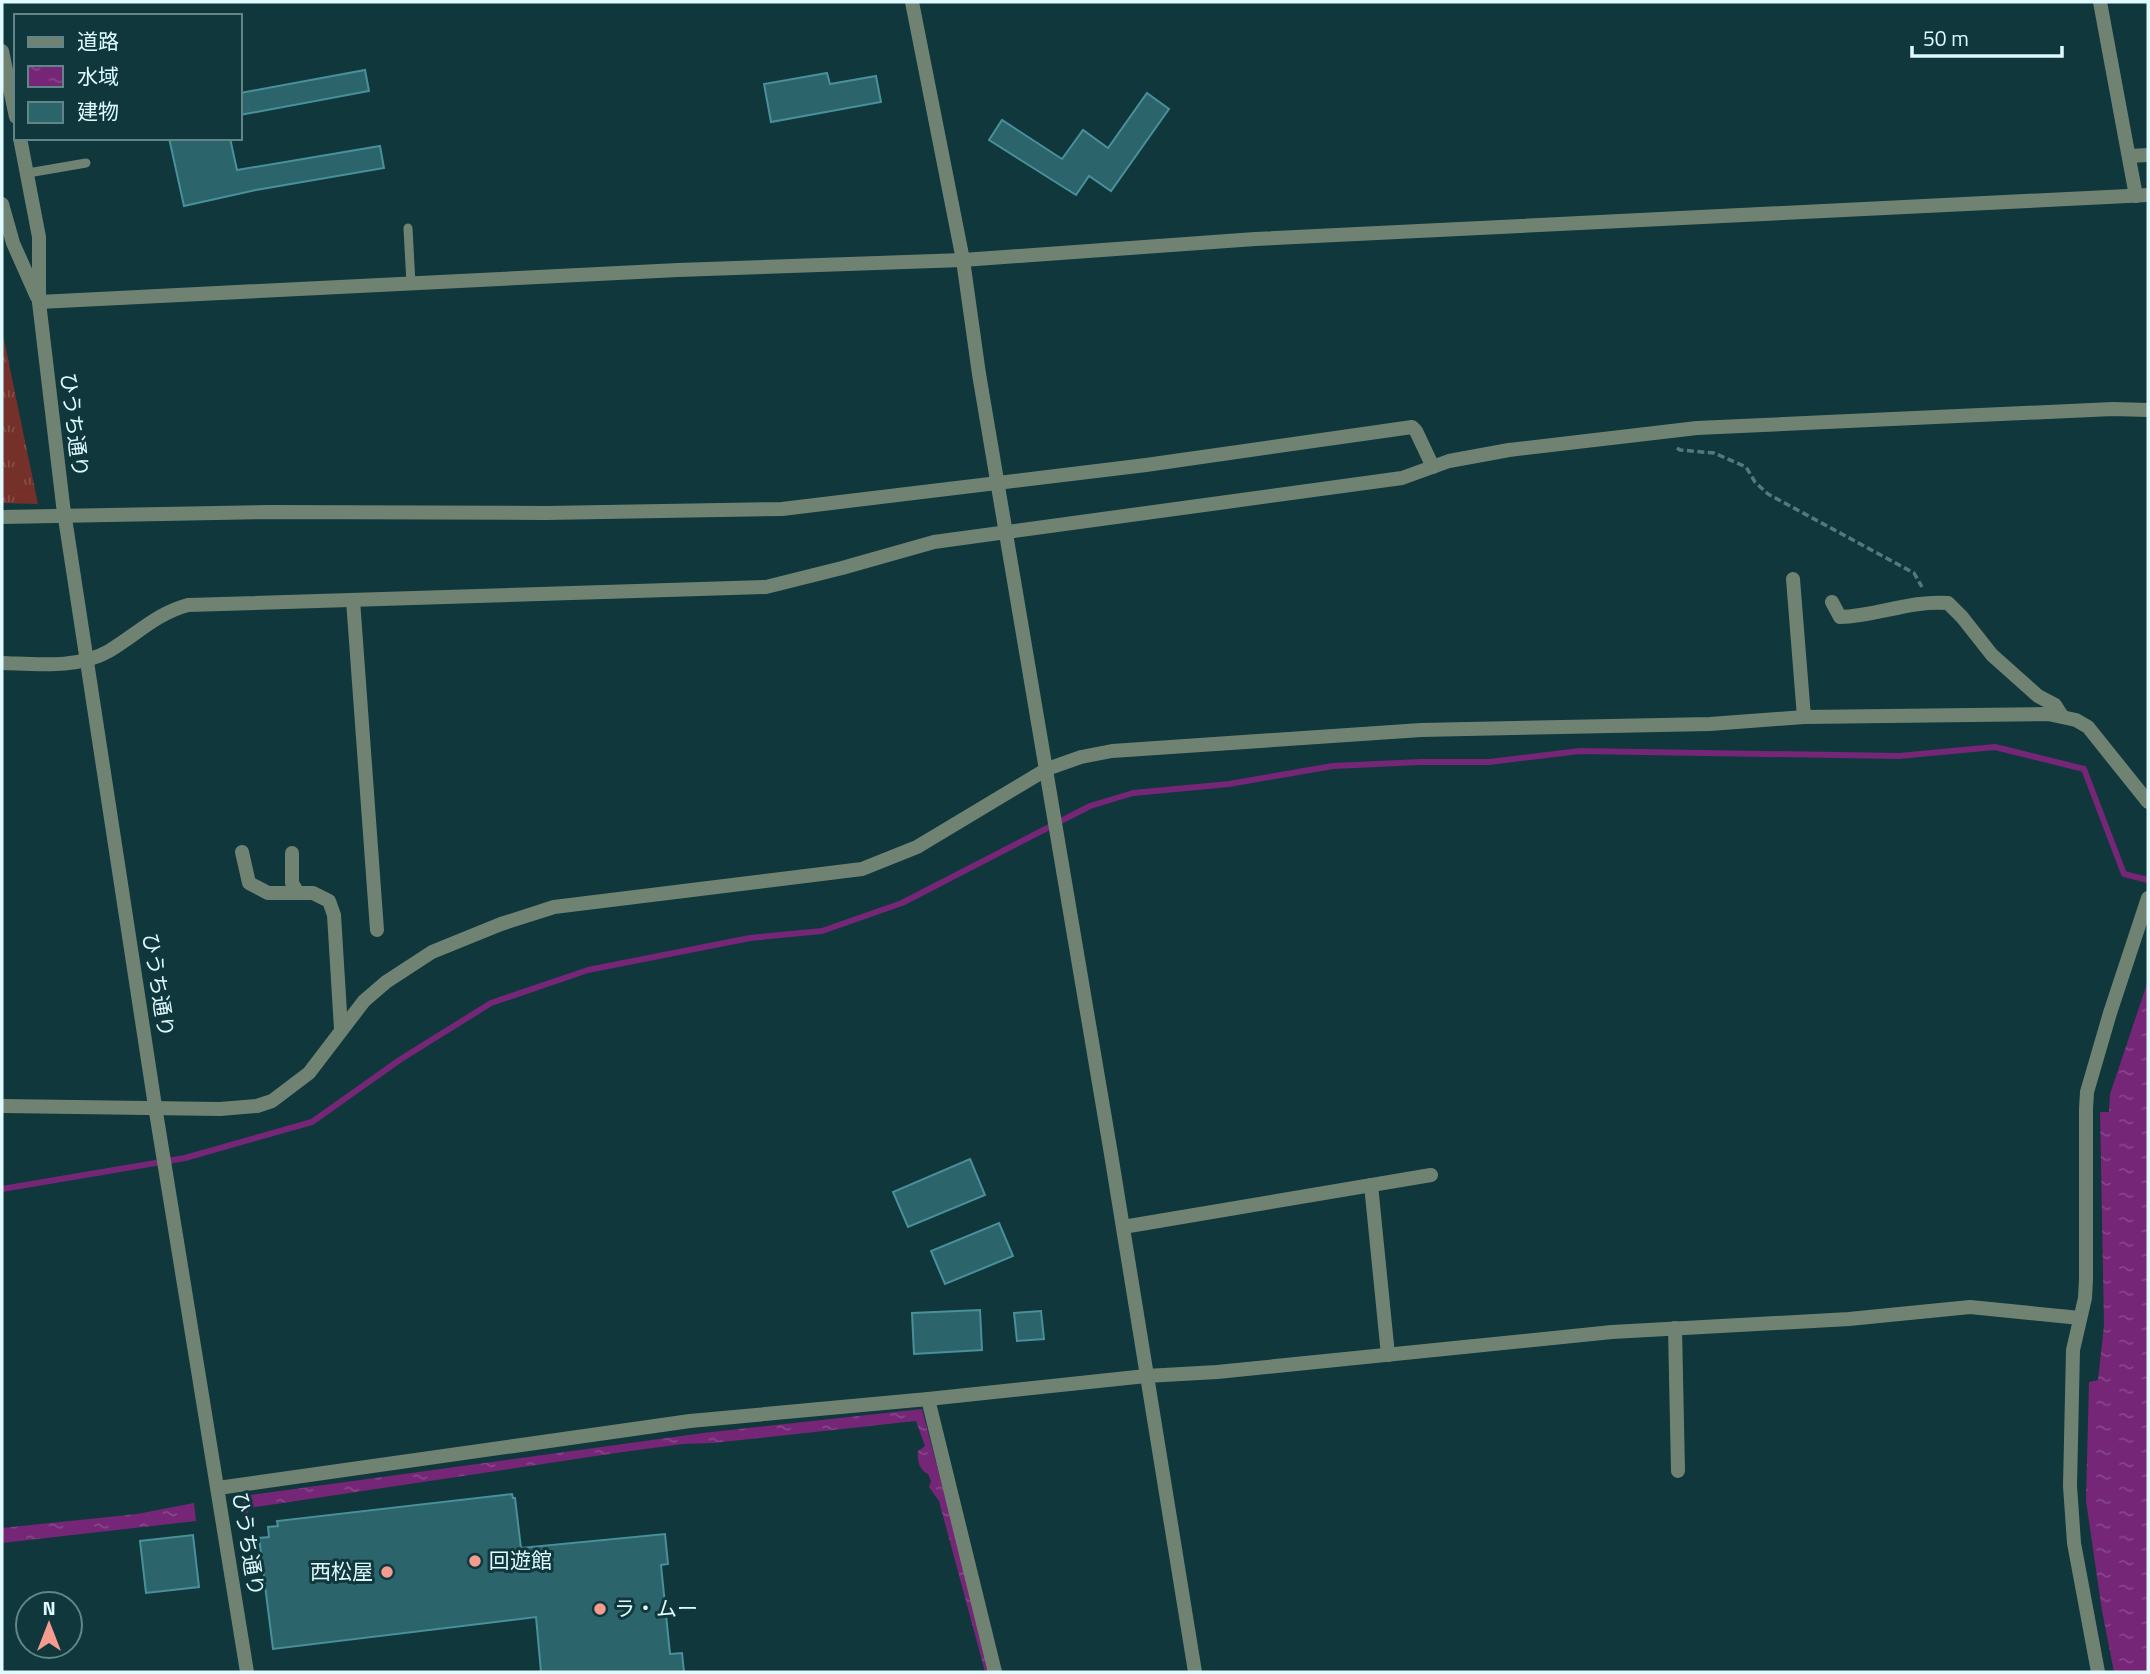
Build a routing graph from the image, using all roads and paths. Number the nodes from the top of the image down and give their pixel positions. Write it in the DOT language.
graph roads {
  1 [pos="912,2"];
  2 [pos="2100,2"];
  3 [pos="2,51"];
  4 [pos="14,108"];
  5 [pos="20,140"];
  6 [pos="2148,155"];
  7 [pos="2129,156"];
  8 [pos="86,163"];
  9 [pos="28,173"];
  10 [pos="2142,196"];
  11 [pos="2,204"];
  12 [pos="408,228"];
  13 [pos="963,260"];
  14 [pos="411,284"];
  15 [pos="39,302"];
  16 [pos="2148,410"];
  17 [pos="1660,432"];
  18 [pos="1433,467"];
  19 [pos="997,482"];
  20 [pos="2,517"];
  21 [pos="65,517"];
  22 [pos="1006,532"];
  23 [pos="1793,579"];
  24 [pos="353,600"];
  25 [pos="1931,602"];
  26 [pos="1832,603"];
  27 [pos="87,661"];
  28 [pos="2,663"];
  29 [pos="2062,716"];
  30 [pos="1804,717"];
  31 [pos="1047,769"];
  32 [pos="2148,802"];
  33 [pos="242,852"];
  34 [pos="292,853"];
  35 [pos="298,893"];
  36 [pos="2148,898"];
  37 [pos="377,930"];
  38 [pos="341,1029"];
  39 [pos="2,1105"];
  40 [pos="155,1106"];
  41 [pos="1431,1175"];
  42 [pos="1371,1185"];
  43 [pos="1123,1227"];
  44 [pos="2080,1318"];
  45 [pos="1675,1328"];
  46 [pos="1388,1354"];
  47 [pos="1146,1376"];
  48 [pos="928,1399"];
  49 [pos="1678,1471"];
  50 [pos="218,1488"];
  51 [pos="247,1672"];
  52 [pos="995,1672"];
  53 [pos="1195,1672"];
  54 [pos="2098,1672"];
  1 -- 13 [label="street"];
  2 -- 7 [label="street"];
  3 -- 4 [label="street"];
  5 -- 9 [label="street, ひうち通り"];
  6 -- 7 [label="street"];
  7 -- 10 [label="street"];
  8 -- 9 [label="lane"];
  9 -- 15 [label="street, ひうち通り"];
  10 -- 13 [label="street"];
  11 -- 15 [label="street, ひうち通り"];
  12 -- 14 [label="lane"];
  13 -- 14 [label="street"];
  13 -- 19 [label="street"];
  14 -- 15 [label="street"];
  15 -- 21 [label="street, ひうち通り"];
  16 -- 17 [label="street"];
  17 -- 18 [label="street"];
  17 -- 25 [label="path"];
  18 -- 19 [label="street"];
  18 -- 22 [label="street"];
  19 -- 21 [label="street"];
  19 -- 22 [label="street"];
  20 -- 21 [label="street"];
  21 -- 27 [label="street, ひうち通り"];
  22 -- 24 [label="street"];
  22 -- 31 [label="street"];
  23 -- 30 [label="street"];
  24 -- 27 [label="street"];
  24 -- 37 [label="street"];
  25 -- 26 [label="street"];
  25 -- 29 [label="street"];
  27 -- 28 [label="street"];
  27 -- 40 [label="street, ひうち通り"];
  29 -- 30 [label="street"];
  29 -- 32 [label="street"];
  30 -- 31 [label="street"];
  31 -- 38 [label="street"];
  31 -- 43 [label="street"];
  33 -- 35 [label="street"];
  34 -- 35 [label="street"];
  35 -- 38 [label="street"];
  36 -- 44 [label="street"];
  38 -- 40 [label="street"];
  39 -- 40 [label="street"];
  40 -- 50 [label="street, ひうち通り"];
  41 -- 42 [label="street"];
  42 -- 43 [label="street"];
  42 -- 46 [label="street"];
  43 -- 47 [label="street"];
  44 -- 45 [label="street"];
  44 -- 54 [label="street"];
  45 -- 46 [label="street"];
  45 -- 49 [label="street"];
  46 -- 47 [label="street"];
  47 -- 48 [label="street"];
  47 -- 53 [label="street"];
  48 -- 50 [label="street"];
  48 -- 52 [label="street"];
  50 -- 51 [label="street, ひうち通り"];
}
